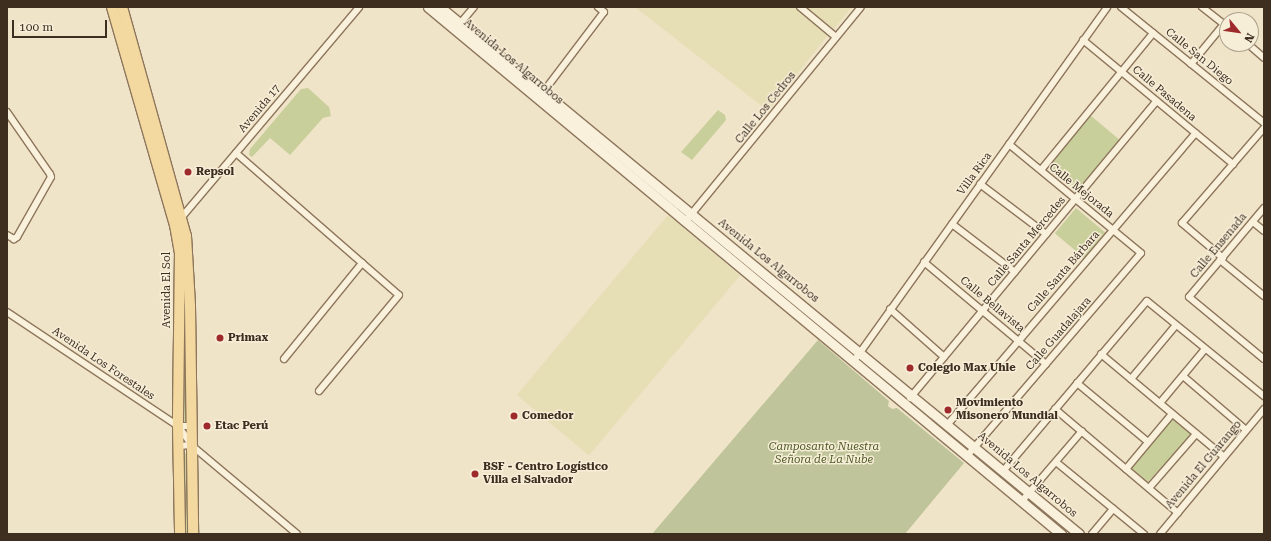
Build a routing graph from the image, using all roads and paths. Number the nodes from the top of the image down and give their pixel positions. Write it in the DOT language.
graph roads {
  1 [pos="112,7"];
  2 [pos="122,7"];
  3 [pos="360,7"];
  4 [pos="428,7"];
  5 [pos="440,7"];
  6 [pos="474,7"];
  7 [pos="598,7"];
  8 [pos="800,7"];
  9 [pos="861,7"];
  10 [pos="1107,7"];
  11 [pos="1120,7"];
  12 [pos="1202,7"];
  13 [pos="1219,21"];
  14 [pos="458,26"];
  15 [pos="1153,33"];
  16 [pos="1219,33"];
  17 [pos="836,37"];
  18 [pos="1083,40"];
  19 [pos="1191,64"];
  20 [pos="1122,72"];
  21 [pos="541,95"];
  22 [pos="1157,101"];
  23 [pos="7,112"];
  24 [pos="1264,123"];
  25 [pos="1264,128"];
  26 [pos="1196,133"];
  27 [pos="1009,144"];
  28 [pos="236,153"];
  29 [pos="1233,164"];
  30 [pos="1041,170"];
  31 [pos="980,184"];
  32 [pos="1076,199"];
  33 [pos="1264,208"];
  34 [pos="182,216"];
  35 [pos="689,218"];
  36 [pos="1253,222"];
  37 [pos="952,224"];
  38 [pos="175,225"];
  39 [pos="1113,230"];
  40 [pos="1264,231"];
  41 [pos="1046,234"];
  42 [pos="7,236"];
  43 [pos="1141,253"];
  44 [pos="1222,259"];
  45 [pos="924,262"];
  46 [pos="362,263"];
  47 [pos="1015,272"];
  48 [pos="1264,296"];
  49 [pos="890,310"];
  50 [pos="983,311"];
  51 [pos="7,312"];
  52 [pos="1176,325"];
  53 [pos="1018,340"];
  54 [pos="1205,349"];
  55 [pos="860,352"];
  56 [pos="1102,354"];
  57 [pos="944,356"];
  58 [pos="284,359"];
  59 [pos="1264,359"];
  60 [pos="854,361"];
  61 [pos="1046,364"];
  62 [pos="1183,376"];
  63 [pos="1131,379"];
  64 [pos="1077,383"];
  65 [pos="319,391"];
  66 [pos="912,395"];
  67 [pos="1264,396"];
  68 [pos="905,404"];
  69 [pos="1160,404"];
  70 [pos="1055,409"];
  71 [pos="1264,409"];
  72 [pos="1172,414"];
  73 [pos="948,424"];
  74 [pos="178,426"];
  75 [pos="191,426"];
  76 [pos="1246,430"];
  77 [pos="1082,431"];
  78 [pos="1196,434"];
  79 [pos="1148,442"];
  80 [pos="191,445"];
  81 [pos="179,446"];
  82 [pos="975,447"];
  83 [pos="968,456"];
  84 [pos="1224,457"];
  85 [pos="1056,462"];
  86 [pos="1126,469"];
  87 [pos="1004,470"];
  88 [pos="1149,488"];
  89 [pos="1030,492"];
  90 [pos="1022,501"];
  91 [pos="1113,509"];
  92 [pos="1178,513"];
  93 [pos="180,534"];
  94 [pos="193,534"];
  95 [pos="296,534"];
  96 [pos="1061,534"];
  97 [pos="1080,534"];
  98 [pos="1092,534"];
  99 [pos="1144,534"];
  100 [pos="1160,534"];
  1 -- 38 [label="main road, Avenida El Sol"];
  2 -- 34 [label="main road, Avenida El Sol"];
  3 -- 28 [label="street, Avenida 17"];
  4 -- 14 [label="street, Avenida Los Algarrobos"];
  5 -- 14 [label="street, Avenida Los Algarrobos"];
  6 -- 14 [label="street"];
  7 -- 21 [label="street"];
  8 -- 17 [label="street"];
  9 -- 17 [label="street, Calle Los Cedros"];
  10 -- 18 [label="street, Villa Rica"];
  11 -- 15 [label="street, Calle San Diego"];
  12 -- 13 [label="street"];
  14 -- 21 [label="street, Avenida Los Algarrobos"];
  15 -- 19 [label="street, Calle San Diego"];
  15 -- 20 [label="street"];
  16 -- 19 [label="street"];
  17 -- 35 [label="street, Calle Los Cedros"];
  18 -- 20 [label="street, Calle Pasadena"];
  18 -- 27 [label="street, Villa Rica"];
  19 -- 24 [label="street, Calle San Diego"];
  20 -- 22 [label="street, Calle Pasadena"];
  20 -- 30 [label="street"];
  21 -- 35 [label="street, Avenida Los Algarrobos"];
  22 -- 26 [label="street, Calle Pasadena"];
  22 -- 32 [label="street, Calle Santa Mercedes"];
  23 -- 42 [label="street"];
  25 -- 29 [label="street"];
  26 -- 29 [label="street, Calle Pasadena"];
  26 -- 39 [label="street, Calle Santa Bárbara"];
  27 -- 30 [label="street, Calle Mejorada"];
  27 -- 31 [label="street, Villa Rica"];
  28 -- 34 [label="street, Avenida 17"];
  28 -- 46 [label="street"];
  29 -- 44 [label="street"];
  30 -- 32 [label="street, Calle Mejorada"];
  31 -- 37 [label="street, Villa Rica"];
  31 -- 41 [label="street"];
  32 -- 39 [label="street, Calle Mejorada"];
  32 -- 41 [label="street, Calle Santa Mercedes"];
  33 -- 36 [label="street, Calle Ensenada"];
  34 -- 38 [label="street, Avenida 17"];
  34 -- 75 [label="main road, Avenida El Sol"];
  35 -- 55 [label="street, Avenida Los Algarrobos"];
  35 -- 60 [label="street, Avenida Los Algarrobos"];
  36 -- 40 [label="street"];
  36 -- 44 [label="street, Calle Ensenada"];
  37 -- 45 [label="street, Villa Rica"];
  37 -- 47 [label="street"];
  38 -- 74 [label="main road, Avenida El Sol"];
  39 -- 43 [label="street, Calle Mejorada"];
  39 -- 53 [label="street, Calle Santa Bárbara"];
  41 -- 47 [label="street, Calle Santa Mercedes"];
  43 -- 61 [label="street, Calle Guadalajara"];
  44 -- 48 [label="street"];
  44 -- 59 [label="street, Calle Ensenada"];
  45 -- 49 [label="street, Villa Rica"];
  45 -- 50 [label="street, Calle Bellavista"];
  46 -- 58 [label="street"];
  46 -- 65 [label="street"];
  47 -- 50 [label="street, Calle Santa Mercedes"];
  49 -- 55 [label="street, Villa Rica"];
  49 -- 57 [label="street"];
  50 -- 53 [label="street, Calle Bellavista"];
  50 -- 57 [label="street, Calle Santa Mercedes"];
  51 -- 74 [label="street, Avenida Los Forestales"];
  52 -- 54 [label="street"];
  52 -- 56 [label="street"];
  52 -- 63 [label="street"];
  53 -- 61 [label="street, Calle Bellavista"];
  53 -- 73 [label="street, Calle Santa Bárbara"];
  54 -- 62 [label="street"];
  54 -- 67 [label="street"];
  55 -- 60 [label="street, Villa Rica"];
  55 -- 66 [label="street, Avenida Los Algarrobos"];
  56 -- 63 [label="street"];
  56 -- 64 [label="street"];
  57 -- 66 [label="street, Calle Santa Mercedes"];
  60 -- 68 [label="street, Avenida Los Algarrobos"];
  61 -- 82 [label="street, Calle Guadalajara"];
  62 -- 69 [label="street"];
  62 -- 76 [label="street"];
  63 -- 69 [label="street"];
  64 -- 70 [label="street"];
  64 -- 79 [label="street"];
  66 -- 68 [label="street, Calle Santa Mercedes"];
  66 -- 73 [label="street, Avenida Los Algarrobos"];
  68 -- 83 [label="street, Avenida Los Algarrobos"];
  69 -- 72 [label="street"];
  70 -- 77 [label="street"];
  70 -- 87 [label="street"];
  71 -- 76 [label="street, Avenida El Guarango"];
  72 -- 78 [label="street"];
  72 -- 79 [label="street"];
  73 -- 82 [label="street, Avenida Los Algarrobos"];
  74 -- 75 [label="street"];
  74 -- 80 [label="street"];
  74 -- 81 [label="main road, Avenida El Sol"];
  75 -- 80 [label="main road, Avenida El Sol"];
  76 -- 84 [label="street, Avenida El Guarango"];
  77 -- 85 [label="street"];
  77 -- 86 [label="street"];
  78 -- 84 [label="street"];
  78 -- 88 [label="street"];
  79 -- 86 [label="street"];
  80 -- 81 [label="street"];
  80 -- 94 [label="main road, Avenida El Sol"];
  80 -- 95 [label="street"];
  81 -- 93 [label="main road, Avenida El Sol"];
  82 -- 83 [label="street, Calle Guadalajara"];
  82 -- 87 [label="street, Avenida Los Algarrobos"];
  83 -- 90 [label="street, Avenida Los Algarrobos"];
  84 -- 92 [label="street, Avenida El Guarango"];
  85 -- 89 [label="street"];
  85 -- 91 [label="street"];
  86 -- 88 [label="street"];
  87 -- 89 [label="street, Avenida Los Algarrobos"];
  88 -- 92 [label="street"];
  89 -- 90 [label="street"];
  89 -- 97 [label="street, Avenida Los Algarrobos"];
  90 -- 96 [label="street, Avenida Los Algarrobos"];
  91 -- 98 [label="street"];
  91 -- 99 [label="street"];
  92 -- 100 [label="street, Avenida El Guarango"];
}
